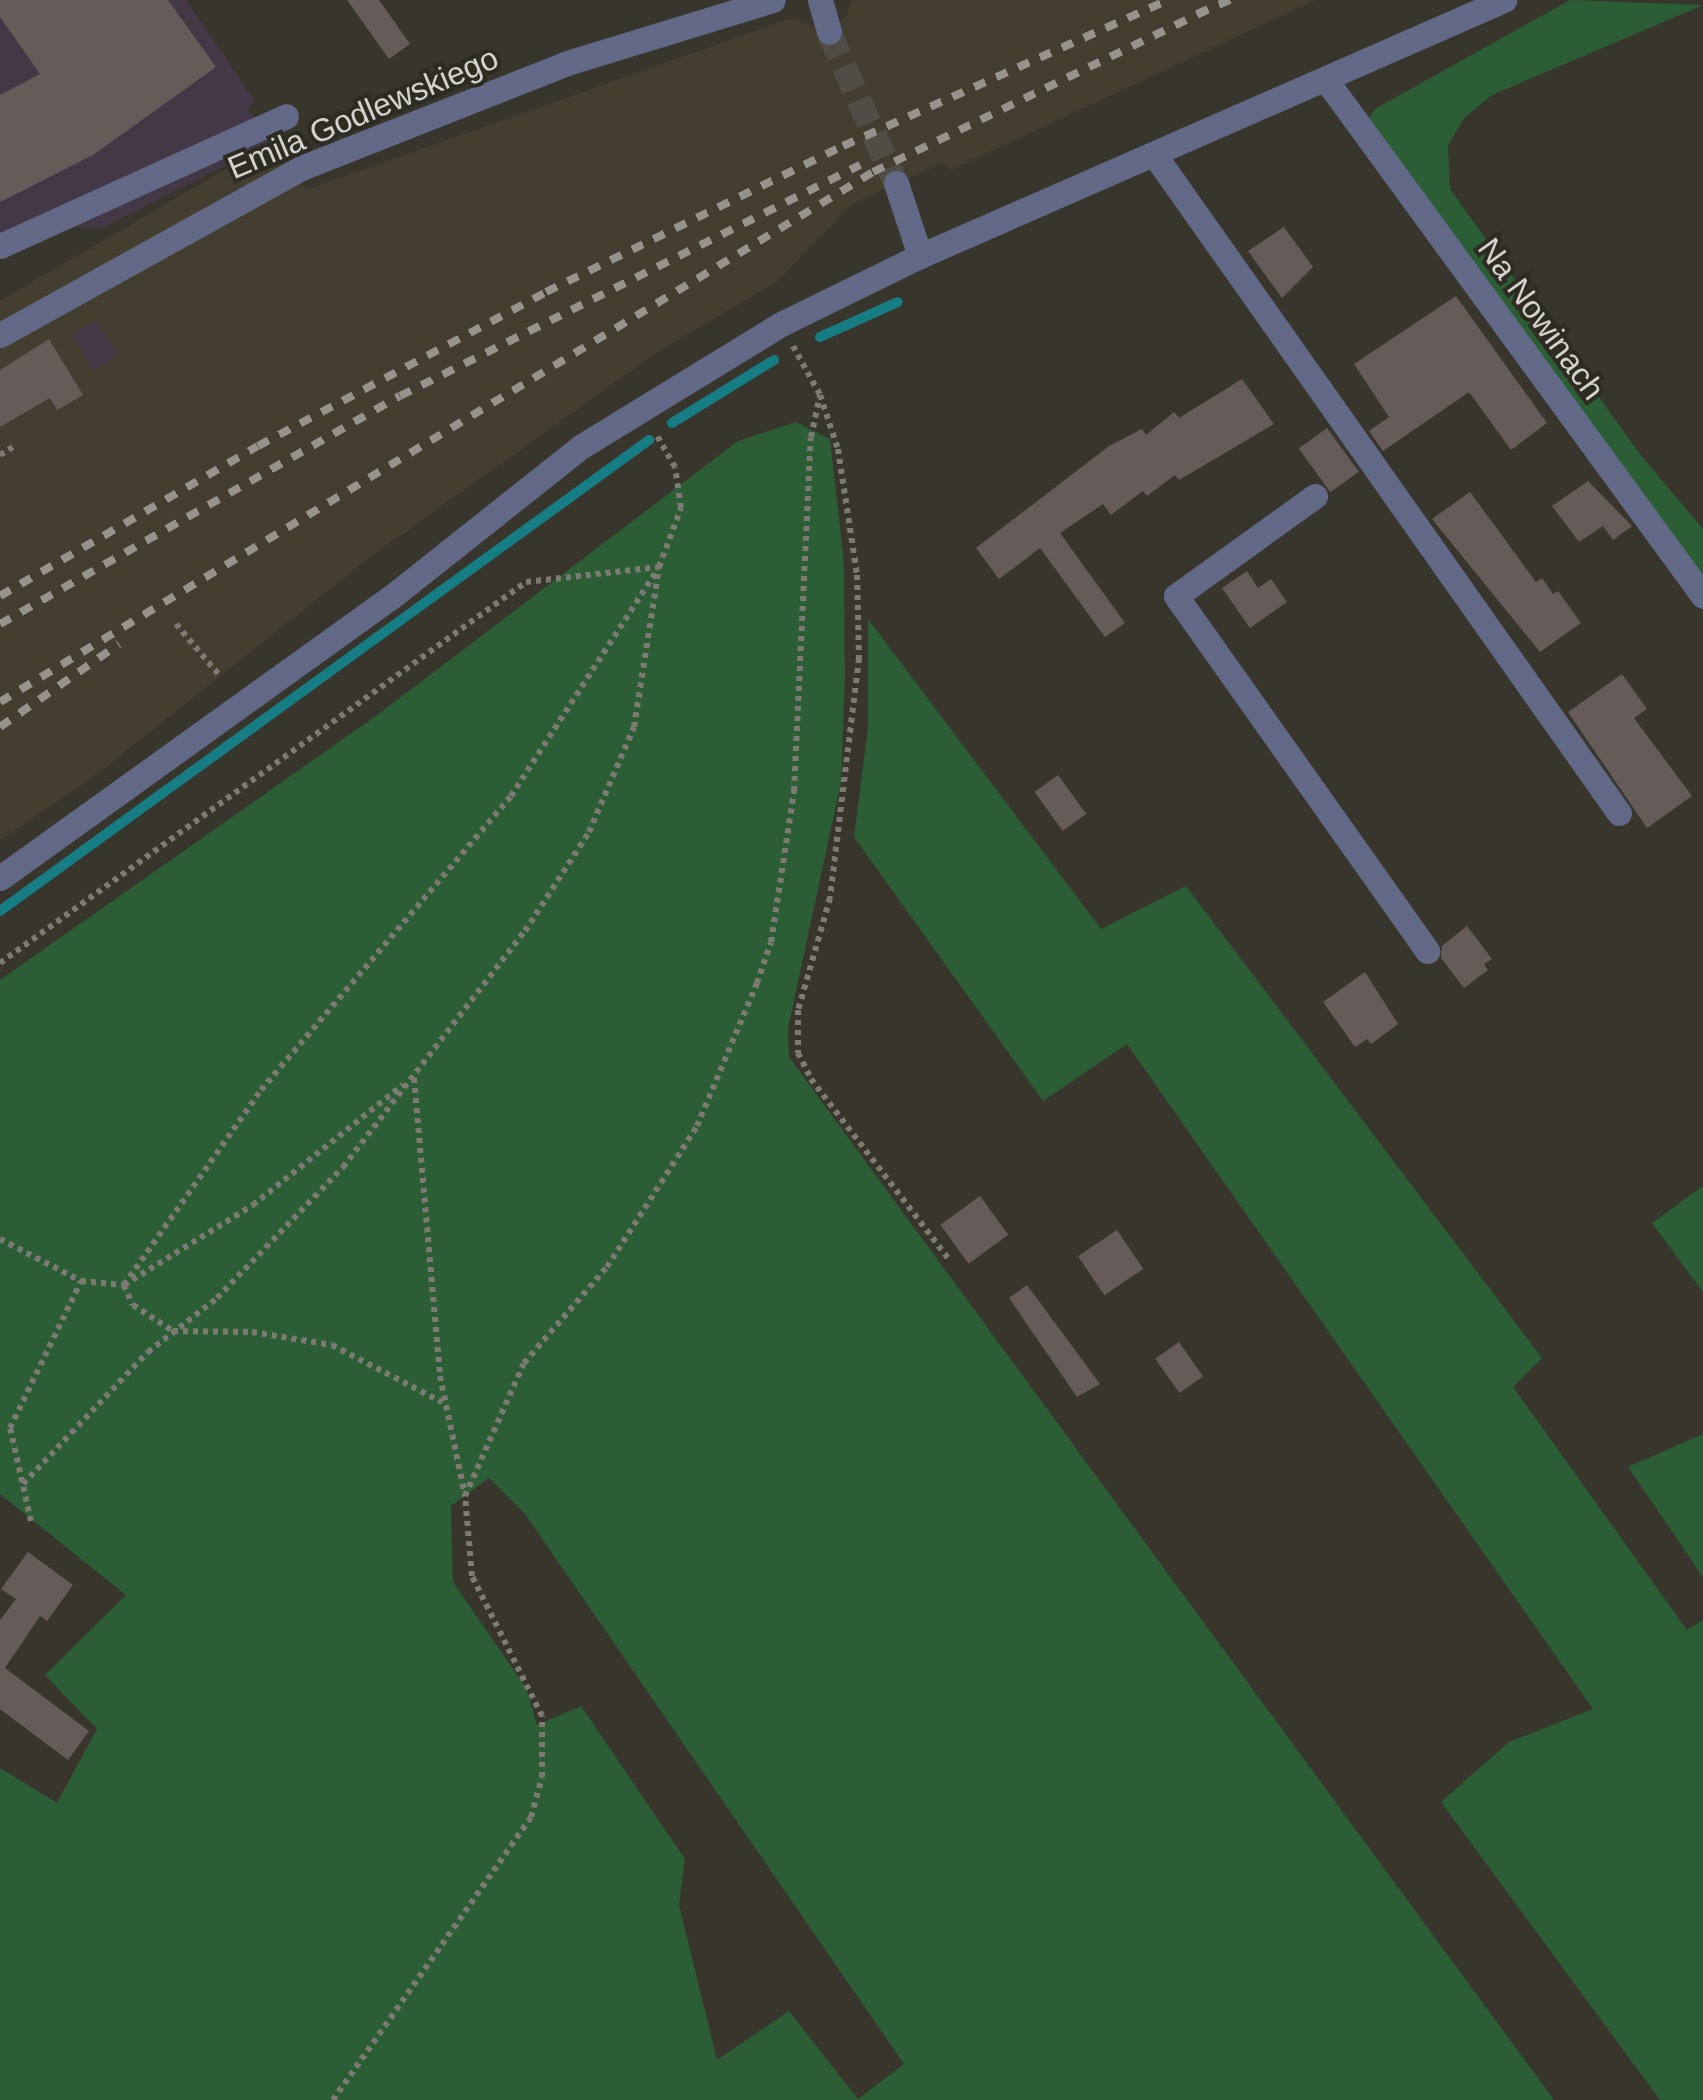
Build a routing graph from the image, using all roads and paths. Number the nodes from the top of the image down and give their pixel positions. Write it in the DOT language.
graph roads {
  1 [pos="773,0"];
  2 [pos="820,0"];
  3 [pos="1504,0"];
  4 [pos="829,32"];
  5 [pos="1326,80"];
  6 [pos="286,116"];
  7 [pos="373,118"];
  8 [pos="412,123"];
  9 [pos="1156,157"];
  10 [pos="896,183"];
  11 [pos="0,246"];
  12 [pos="920,256"];
  13 [pos="781,324"];
  14 [pos="0,335"];
  15 [pos="820,395"];
  16 [pos="637,413"];
  17 [pos="16,445"];
  18 [pos="0,455"];
  19 [pos="1315,496"];
  20 [pos="659,567"];
  21 [pos="1703,596"];
  22 [pos="176,624"];
  23 [pos="220,676"];
  24 [pos="1619,813"];
  25 [pos="0,878"];
  26 [pos="1426,951"];
  27 [pos="0,963"];
  28 [pos="414,1076"];
  29 [pos="0,1239"];
  30 [pos="950,1261"];
  31 [pos="81,1280"];
  32 [pos="124,1285"];
  33 [pos="173,1330"];
  34 [pos="443,1402"];
  35 [pos="22,1484"];
  36 [pos="465,1496"];
  37 [pos="31,1521"];
  38 [pos="333,2100"];
  1 -- 8 [label="street, Emila Godlewskiego"];
  2 -- 4 [label="street"];
  3 -- 5 [label="street"];
  5 -- 9 [label="street"];
  5 -- 21 [label="street, Na Nowinach"];
  6 -- 11 [label="street"];
  7 -- 8 [label="street"];
  8 -- 14 [label="street, Emila Godlewskiego"];
  9 -- 12 [label="street"];
  9 -- 24 [label="street"];
  10 -- 12 [label="street"];
  12 -- 13 [label="street"];
  13 -- 15 [label="path"];
  13 -- 16 [label="street"];
  15 -- 30 [label="path"];
  15 -- 36 [label="path"];
  16 -- 20 [label="path"];
  16 -- 25 [label="street"];
  17 -- 18 [label="path"];
  19 -- 26 [label="street"];
  20 -- 27 [label="path"];
  20 -- 28 [label="path"];
  20 -- 32 [label="path"];
  22 -- 23 [label="path"];
  28 -- 32 [label="path"];
  28 -- 33 [label="path"];
  28 -- 34 [label="path"];
  29 -- 31 [label="path"];
  31 -- 32 [label="path"];
  31 -- 35 [label="path"];
  32 -- 33 [label="path"];
  33 -- 34 [label="path"];
  33 -- 35 [label="path"];
  34 -- 36 [label="path"];
  35 -- 37 [label="path"];
  36 -- 38 [label="path"];
}
